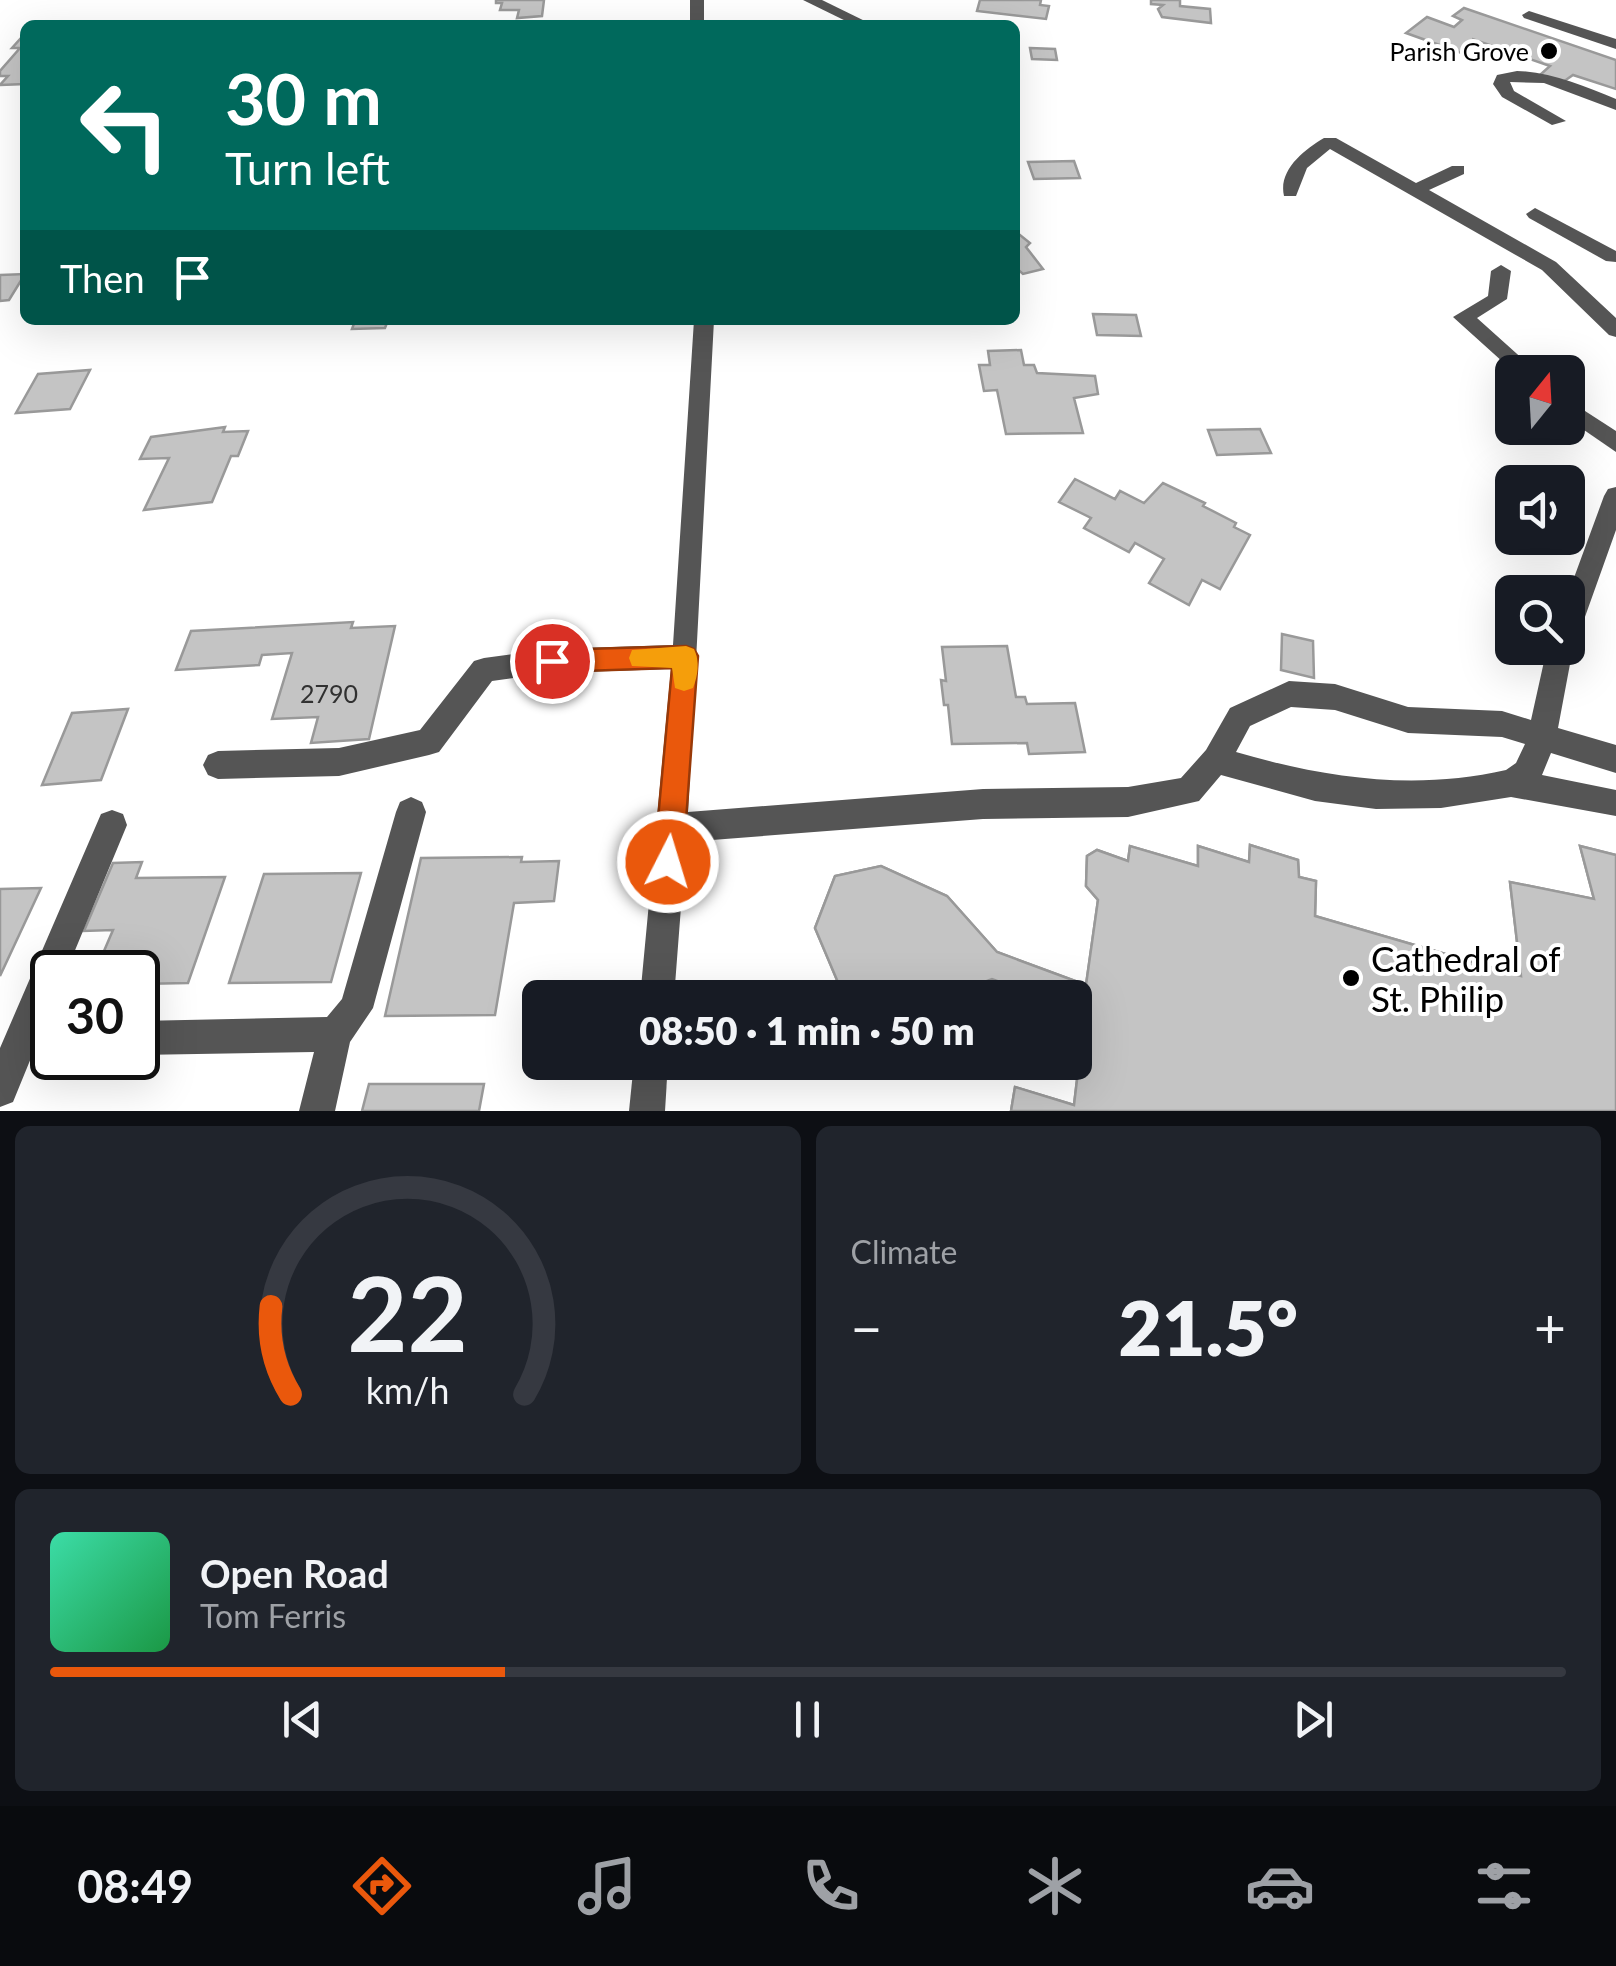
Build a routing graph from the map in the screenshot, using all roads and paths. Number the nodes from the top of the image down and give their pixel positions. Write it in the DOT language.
graph roads {
  1 [pos="810,0"];
  2 [pos="1529,15"];
  3 [pos="855,20"];
  4 [pos="1616,44"];
  5 [pos="1616,104"];
  6 [pos="1558,121"];
  7 [pos="1458,170"];
  8 [pos="1415,190"];
  9 [pos="1290,192"];
  10 [pos="1536,214"];
  11 [pos="1613,257"];
  12 [pos="1501,272"];
  13 [pos="704,325"];
  14 [pos="1616,330"];
  15 [pos="1508,355"];
  16 [pos="1585,420"];
  17 [pos="1616,443"];
  18 [pos="1616,496"];
  19 [pos="1585,581"];
  20 [pos="686,656"];
  21 [pos="1553,665"];
  22 [pos="1540,738"];
  23 [pos="1616,759"];
  24 [pos="1216,760"];
  25 [pos="218,765"];
  26 [pos="1514,784"];
  27 [pos="1612,803"];
  28 [pos="412,812"];
  29 [pos="112,825"];
  30 [pos="671,828"];
  31 [pos="69,950"];
  32 [pos="658,980"];
  33 [pos="335,1034"];
  34 [pos="160,1038"];
  35 [pos="30,1050"];
  36 [pos="650,1080"];
  37 [pos="0,1089"];
  38 [pos="317,1111"];
  39 [pos="647,1111"];
  1 -- 3 [label="street"];
  2 -- 4 [label="street"];
  5 -- 6 [label="street"];
  7 -- 8 [label="street"];
  8 -- 9 [label="street"];
  8 -- 14 [label="street"];
  10 -- 11 [label="street"];
  12 -- 15 [label="street"];
  13 -- 20 [label="street"];
  16 -- 17 [label="street"];
  18 -- 19 [label="street"];
  20 -- 25 [label="street"];
  20 -- 30 [label="street"];
  21 -- 22 [label="street"];
  22 -- 23 [label="street"];
  22 -- 24 [label="street"];
  22 -- 26 [label="street"];
  24 -- 26 [label="street"];
  24 -- 30 [label="street"];
  26 -- 27 [label="street"];
  28 -- 33 [label="street"];
  29 -- 31 [label="street"];
  30 -- 32 [label="street"];
  33 -- 34 [label="street"];
  33 -- 38 [label="street"];
  35 -- 37 [label="street"];
  36 -- 39 [label="street"];
}
